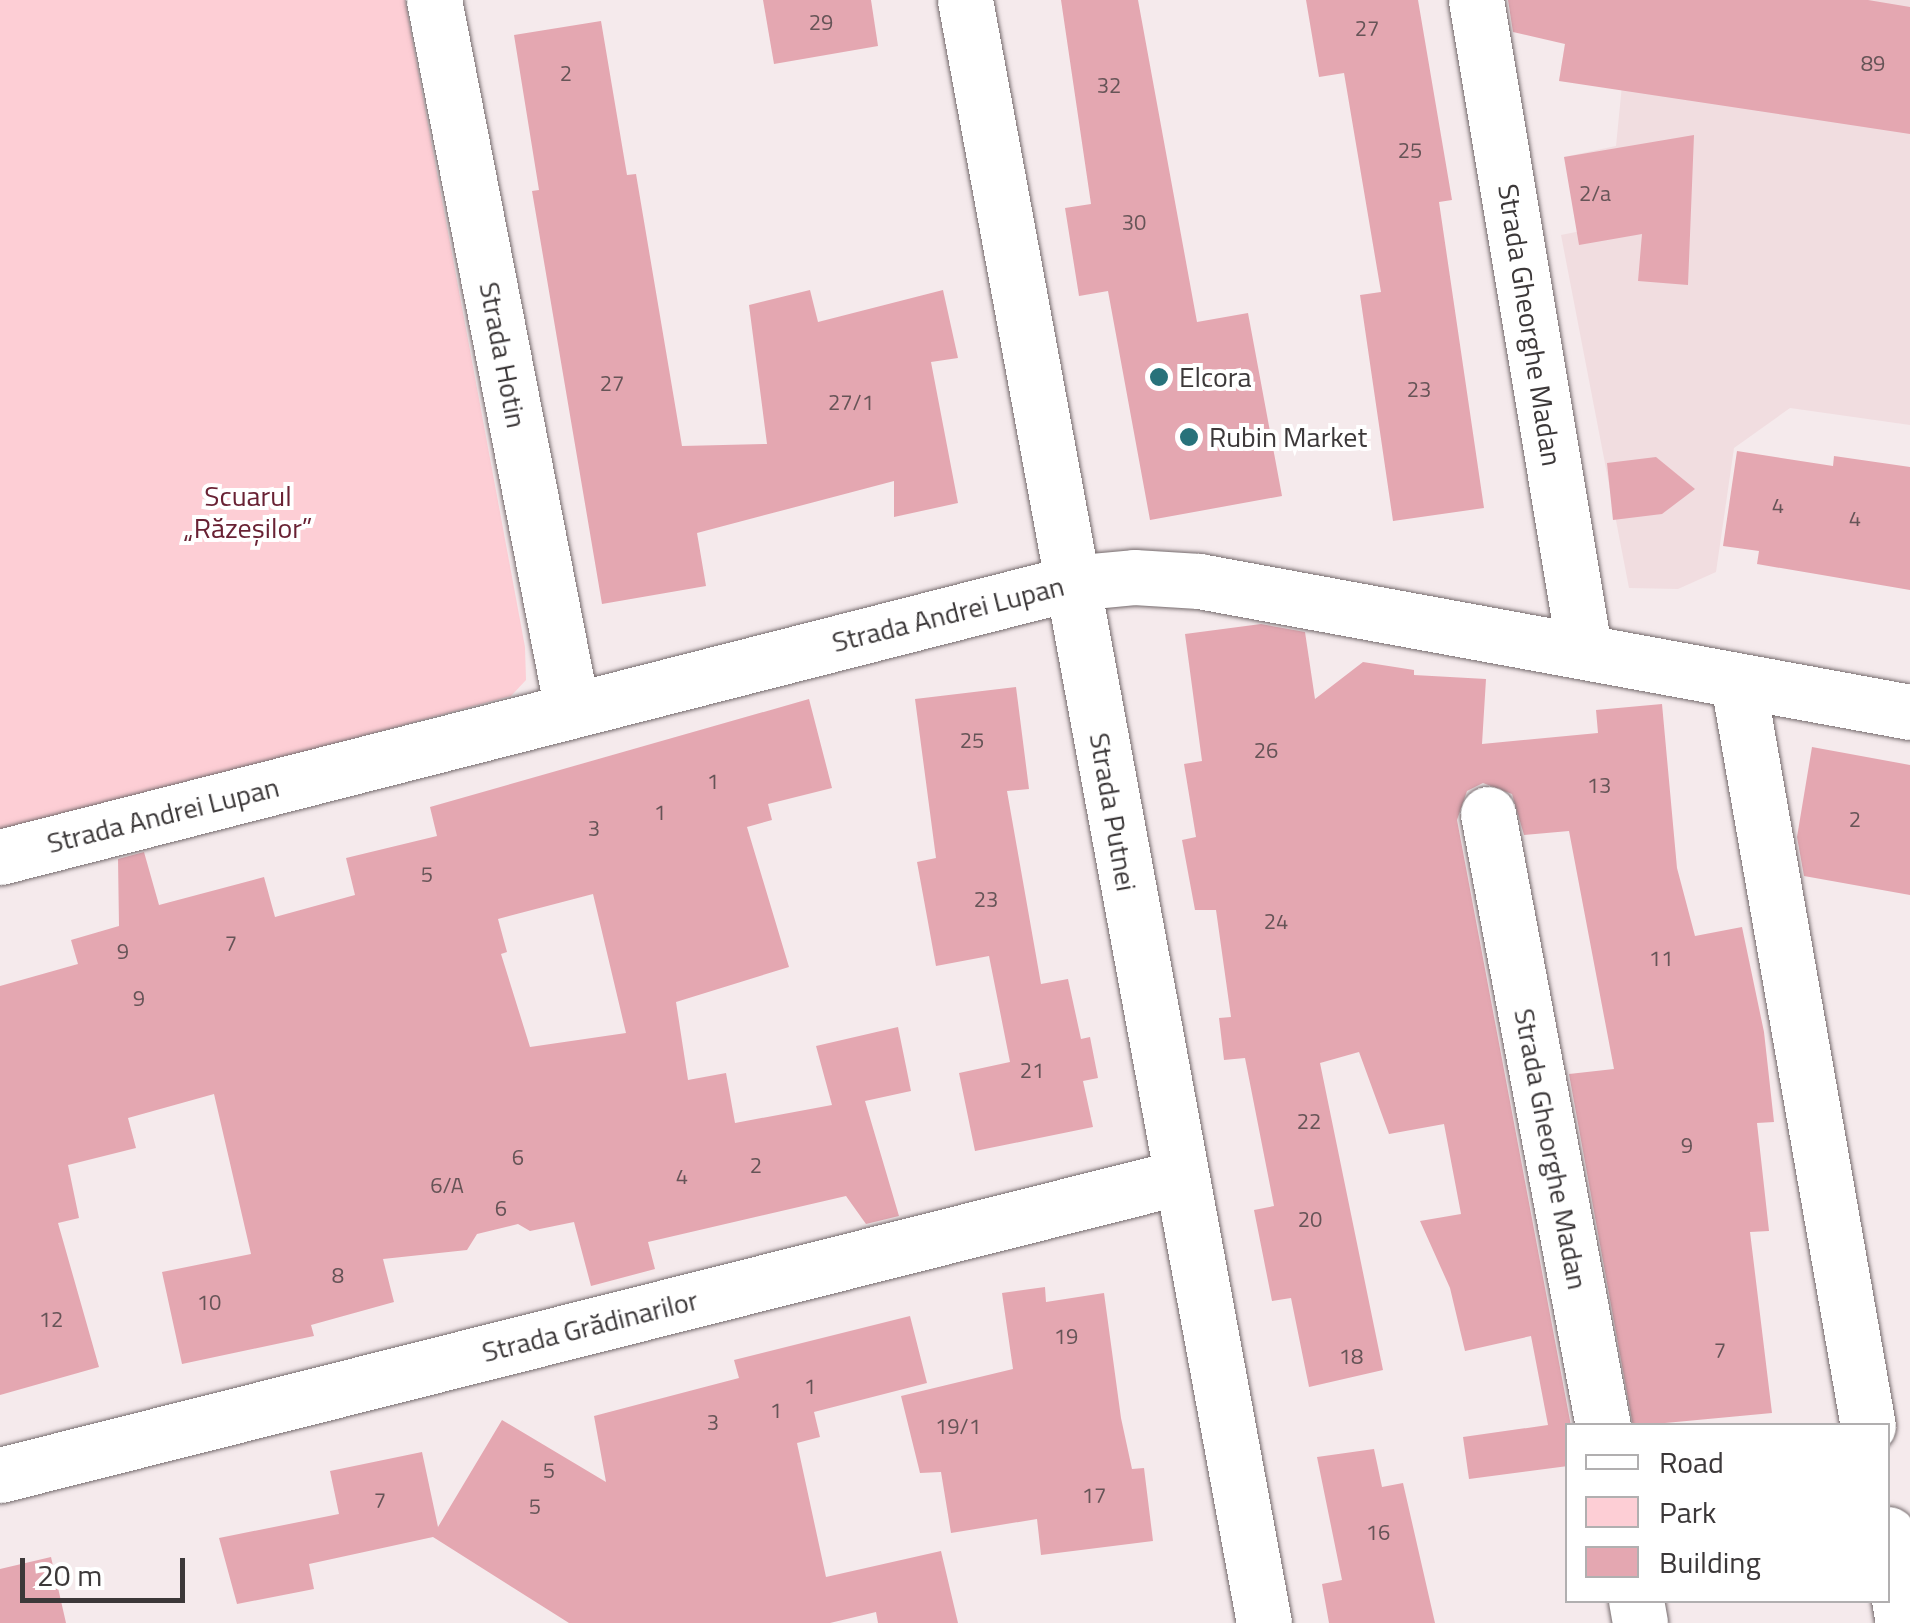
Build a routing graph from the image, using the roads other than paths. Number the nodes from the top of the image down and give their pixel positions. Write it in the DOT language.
graph roads {
  1 [pos="434,0"];
  2 [pos="964,0"];
  3 [pos="1476,0"];
  4 [pos="1071,582"];
  5 [pos="1584,650"];
  6 [pos="1738,683"];
  7 [pos="572,710"];
  8 [pos="1910,712"];
  9 [pos="1488,814"];
  10 [pos="0,858"];
  11 [pos="1180,1177"];
  12 [pos="1602,1423"];
  13 [pos="1867,1423"];
  14 [pos="0,1475"];
  15 [pos="1890,1546"];
  16 [pos="1264,1623"];
  17 [pos="1903,1623"];
  1 -- 7 [label="street, Strada Hotin"];
  2 -- 4 [label="street, Strada Putnei"];
  3 -- 5 [label="street, Strada Gheorghe Madan"];
  4 -- 5 [label="street, Strada Andrei Lupan"];
  4 -- 7 [label="street, Strada Andrei Lupan"];
  4 -- 11 [label="street, Strada Putnei"];
  5 -- 6 [label="street, Strada Andrei Lupan"];
  6 -- 8 [label="street, Strada Andrei Lupan"];
  6 -- 13 [label="street"];
  7 -- 10 [label="street, Strada Andrei Lupan"];
  9 -- 12 [label="street, Strada Gheorghe Madan"];
  11 -- 14 [label="street, Strada Grădinarilor"];
  11 -- 16 [label="street, Strada Putnei"];
  15 -- 17 [label="street"];
}
